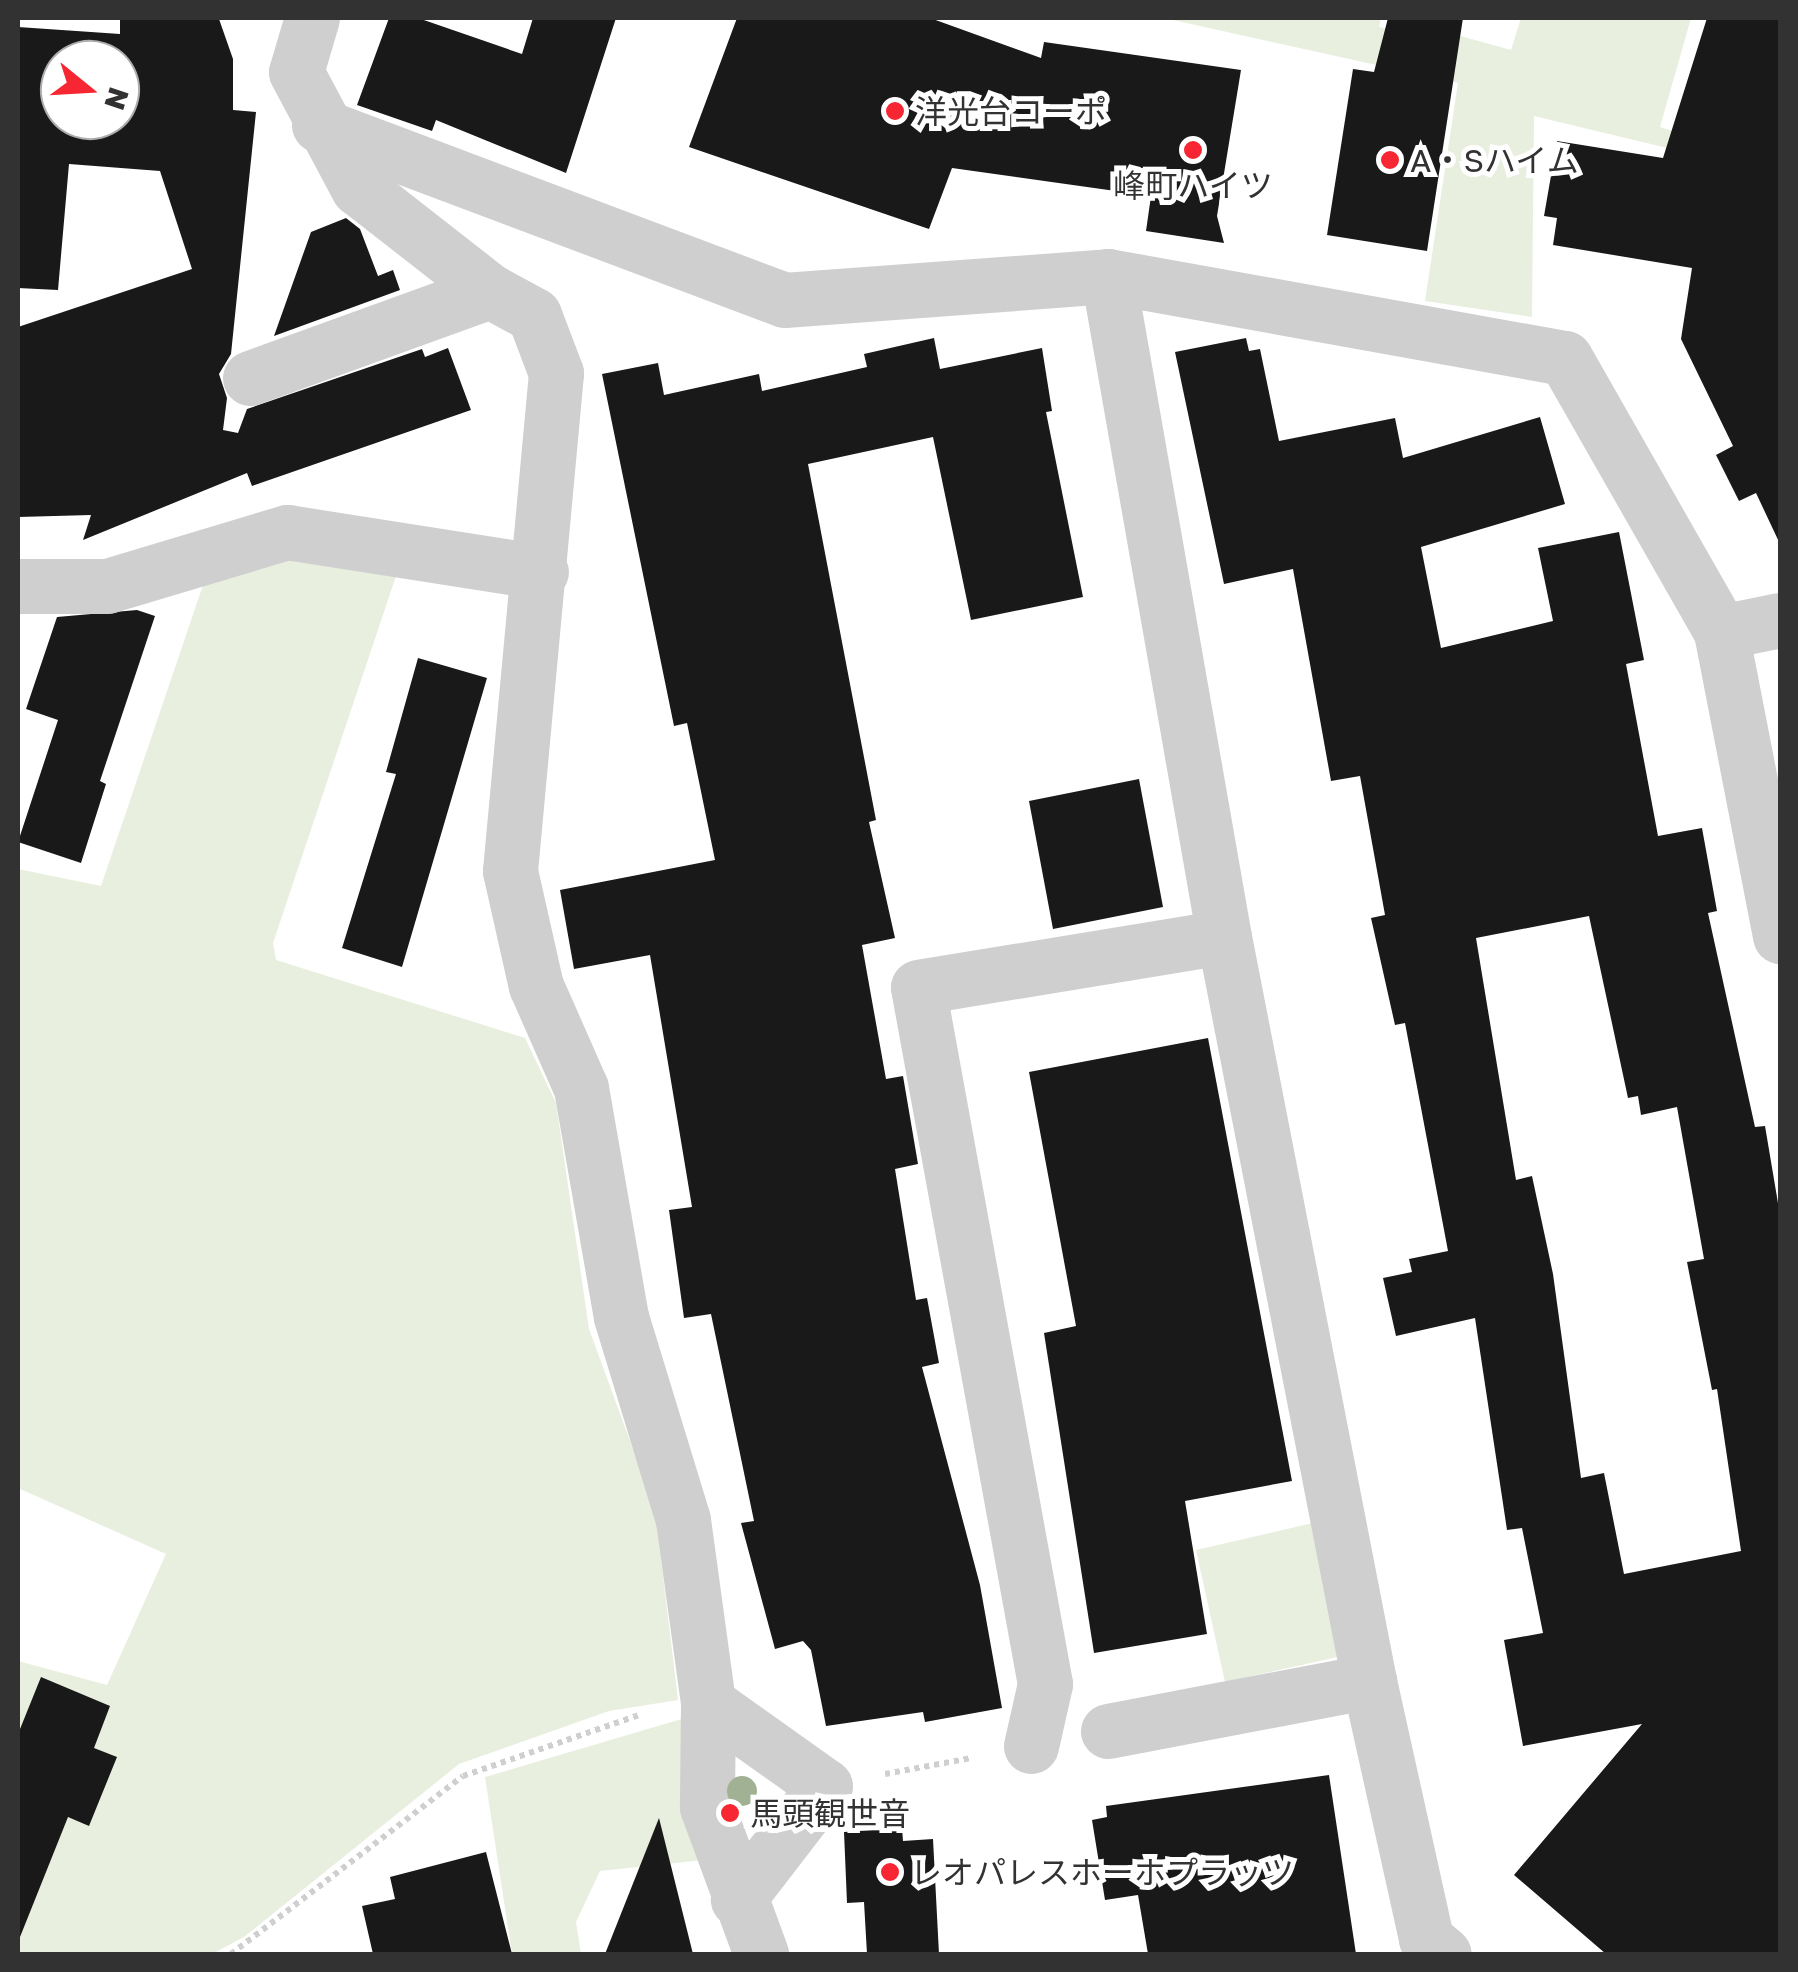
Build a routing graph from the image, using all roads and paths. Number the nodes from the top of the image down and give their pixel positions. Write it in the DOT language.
graph roads {
  1 [pos="312,18"];
  2 [pos="319,125"];
  3 [pos="1108,276"];
  4 [pos="490,291"];
  5 [pos="250,378"];
  6 [pos="541,572"];
  7 [pos="18,586"];
  8 [pos="1780,620"];
  9 [pos="1721,632"];
  10 [pos="1780,936"];
  11 [pos="1224,937"];
  12 [pos="1370,1682"];
  13 [pos="708,1703"];
  14 [pos="1108,1731"];
  15 [pos="1031,1746"];
  16 [pos="824,1786"];
  17 [pos="738,1899"];
  18 [pos="1433,1949"];
  19 [pos="232,1954"];
  20 [pos="761,1954"];
  1 -- 2 [label="street"];
  2 -- 3 [label="street"];
  2 -- 4 [label="street"];
  3 -- 9 [label="street"];
  3 -- 11 [label="street"];
  4 -- 5 [label="street"];
  4 -- 6 [label="street"];
  6 -- 7 [label="street"];
  6 -- 13 [label="street"];
  8 -- 9 [label="street"];
  9 -- 10 [label="street"];
  11 -- 12 [label="street"];
  11 -- 15 [label="street"];
  12 -- 14 [label="street"];
  12 -- 18 [label="street"];
  13 -- 16 [label="street"];
  13 -- 17 [label="street"];
  13 -- 19 [label="path"];
  15 -- 16 [label="path"];
  16 -- 17 [label="street"];
  17 -- 20 [label="street"];
}
